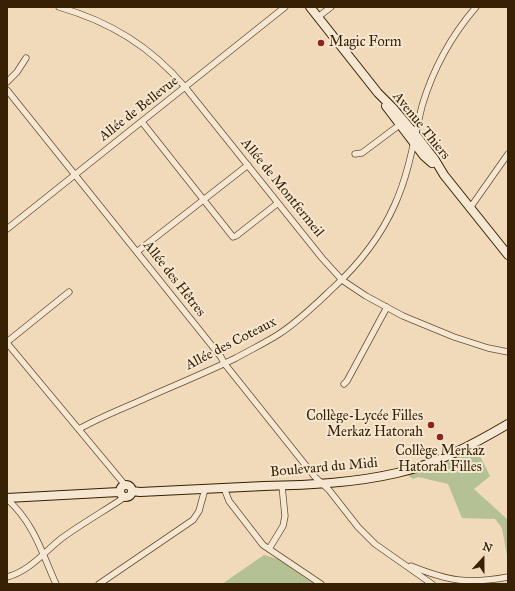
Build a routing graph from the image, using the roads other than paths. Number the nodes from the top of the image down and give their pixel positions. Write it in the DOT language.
graph roads {
  1 [pos="59,7"];
  2 [pos="286,7"];
  3 [pos="310,7"];
  4 [pos="331,7"];
  5 [pos="476,7"];
  6 [pos="318,17"];
  7 [pos="26,58"];
  8 [pos="7,82"];
  9 [pos="185,87"];
  10 [pos="7,90"];
  11 [pos="142,122"];
  12 [pos="402,123"];
  13 [pos="415,138"];
  14 [pos="354,154"];
  15 [pos="508,154"];
  16 [pos="248,165"];
  17 [pos="76,174"];
  18 [pos="203,200"];
  19 [pos="278,203"];
  20 [pos="470,208"];
  21 [pos="7,229"];
  22 [pos="138,252"];
  23 [pos="508,255"];
  24 [pos="342,280"];
  25 [pos="69,292"];
  26 [pos="387,307"];
  27 [pos="7,342"];
  28 [pos="508,352"];
  29 [pos="224,363"];
  30 [pos="344,384"];
  31 [pos="508,424"];
  32 [pos="79,429"];
  33 [pos="322,484"];
  34 [pos="124,485"];
  35 [pos="282,486"];
  36 [pos="224,488"];
  37 [pos="205,489"];
  38 [pos="132,491"];
  39 [pos="122,495"];
  40 [pos="7,498"];
  41 [pos="269,549"];
  42 [pos="43,554"];
  43 [pos="403,564"];
  44 [pos="7,577"];
  45 [pos="508,577"];
  46 [pos="56,584"];
  47 [pos="99,584"];
  48 [pos="321,584"];
  49 [pos="432,584"];
  1 -- 9 [label="street, Allée de Montfermeil"];
  2 -- 9 [label="street, Allée de Bellevue"];
  3 -- 6 [label="street, Avenue Thiers"];
  4 -- 6 [label="street"];
  5 -- 13 [label="street, Allée des Coteaux"];
  6 -- 12 [label="street, Avenue Thiers"];
  7 -- 8 [label="street"];
  9 -- 11 [label="street, Allée de Bellevue"];
  9 -- 16 [label="street, Allée de Montfermeil"];
  10 -- 17 [label="street, Allée des Hêtres"];
  11 -- 17 [label="street, Allée de Bellevue"];
  11 -- 18 [label="street"];
  12 -- 13 [label="street, Avenue Thiers"];
  12 -- 14 [label="street"];
  13 -- 20 [label="street, Avenue Thiers"];
  13 -- 24 [label="street, Allée des Coteaux"];
  15 -- 20 [label="street"];
  16 -- 18 [label="street"];
  16 -- 19 [label="street, Allée de Montfermeil"];
  17 -- 21 [label="street, Allée de Bellevue"];
  17 -- 22 [label="street, Allée des Hêtres"];
  18 -- 19 [label="street"];
  18 -- 22 [label="street"];
  19 -- 24 [label="street, Allée de Montfermeil"];
  20 -- 23 [label="street, Avenue Thiers"];
  22 -- 29 [label="street, Allée des Hêtres"];
  24 -- 26 [label="street, Allée de Montfermeil"];
  24 -- 29 [label="street, Allée des Coteaux"];
  25 -- 27 [label="street"];
  26 -- 28 [label="street, Allée de Montfermeil"];
  26 -- 30 [label="street"];
  27 -- 32 [label="street"];
  29 -- 32 [label="street, Allée des Coteaux"];
  29 -- 33 [label="street, Allée des Hêtres"];
  31 -- 33 [label="street, Boulevard du Midi"];
  32 -- 34 [label="street"];
  33 -- 35 [label="street, Boulevard du Midi"];
  33 -- 43 [label="street, Allée des Hêtres"];
  34 -- 38 [label="street"];
  34 -- 39 [label="street"];
  35 -- 36 [label="street, Boulevard du Midi"];
  35 -- 41 [label="street"];
  36 -- 37 [label="street, Boulevard du Midi"];
  36 -- 41 [label="street"];
  37 -- 38 [label="street, Boulevard du Midi"];
  37 -- 47 [label="street"];
  38 -- 39 [label="street"];
  39 -- 40 [label="street"];
  39 -- 42 [label="street"];
  40 -- 42 [label="street"];
  41 -- 48 [label="street"];
  42 -- 44 [label="street"];
  42 -- 46 [label="street"];
  43 -- 45 [label="street"];
  43 -- 49 [label="street, Allée des Hêtres"];
}
